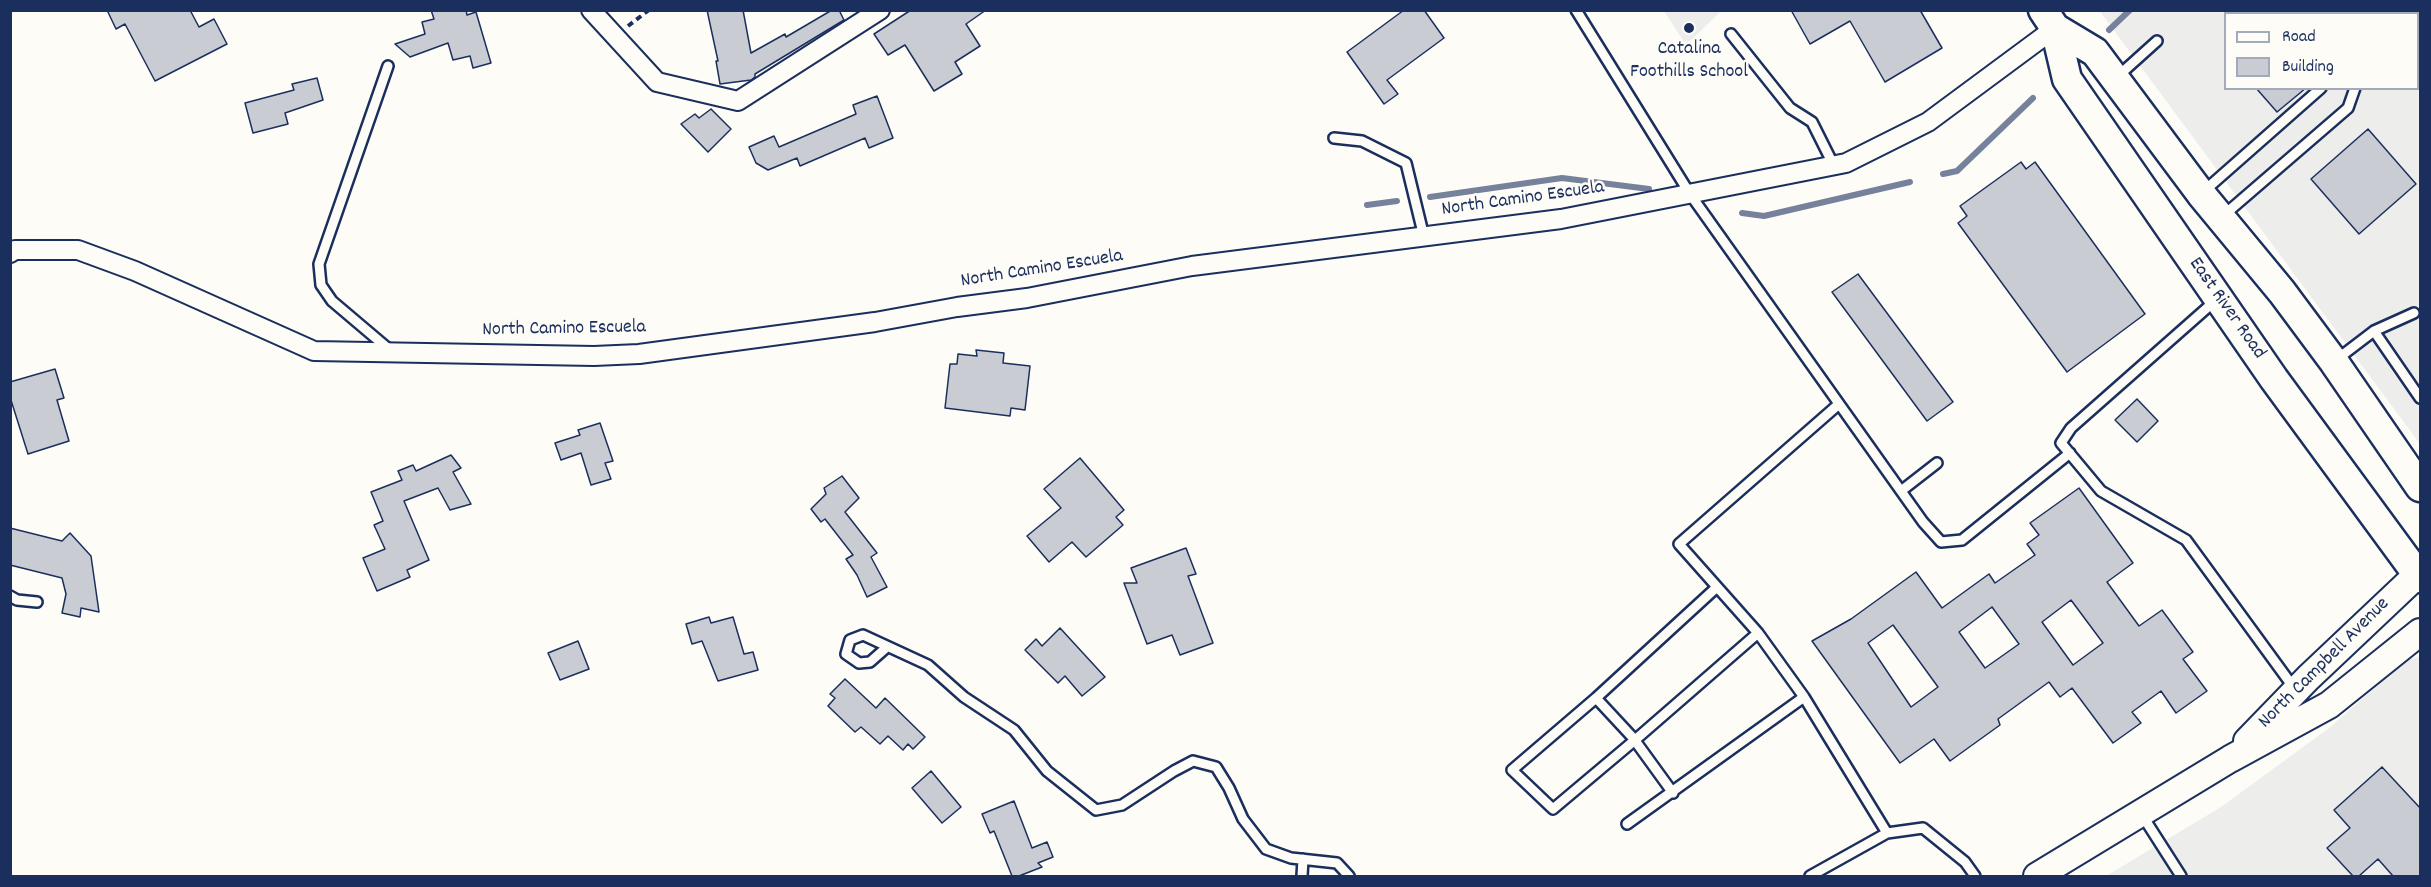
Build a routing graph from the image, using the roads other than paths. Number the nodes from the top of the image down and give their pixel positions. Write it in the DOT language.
graph roads {
  1 [pos="591,10"];
  2 [pos="880,10"];
  3 [pos="1576,10"];
  4 [pos="2049,19"];
  5 [pos="1731,34"];
  6 [pos="2157,41"];
  7 [pos="388,66"];
  8 [pos="2115,79"];
  9 [pos="2319,90"];
  10 [pos="2354,90"];
  11 [pos="1334,138"];
  12 [pos="1834,166"];
  13 [pos="1690,194"];
  14 [pos="2201,194"];
  15 [pos="2220,219"];
  16 [pos="1424,237"];
  17 [pos="10,253"];
  18 [pos="2218,298"];
  19 [pos="2414,313"];
  20 [pos="2374,331"];
  21 [pos="392,352"];
  22 [pos="2334,362"];
  23 [pos="2421,398"];
  24 [pos="1839,404"];
  25 [pos="2070,453"];
  26 [pos="1937,463"];
  27 [pos="2421,487"];
  28 [pos="1901,491"];
  29 [pos="2420,574"];
  30 [pos="1717,587"];
  31 [pos="10,596"];
  32 [pos="37,602"];
  33 [pos="2421,632"];
  34 [pos="1758,633"];
  35 [pos="887,647"];
  36 [pos="2296,691"];
  37 [pos="1804,697"];
  38 [pos="1596,698"];
  39 [pos="1635,740"];
  40 [pos="2230,759"];
  41 [pos="1673,793"];
  42 [pos="2141,814"];
  43 [pos="1626,824"];
  44 [pos="1887,833"];
  45 [pos="1303,859"];
  46 [pos="1302,876"];
  47 [pos="1349,876"];
  48 [pos="1810,876"];
  49 [pos="1975,876"];
  50 [pos="2037,876"];
  51 [pos="2181,876"];
  1 -- 2 [label="street"];
  3 -- 13 [label="lane"];
  4 -- 8 [label="main road"];
  4 -- 12 [label="street, North Camino Escuela"];
  4 -- 18 [label="main road, East River Road"];
  5 -- 12 [label="lane"];
  6 -- 8 [label="lane"];
  7 -- 21 [label="lane"];
  8 -- 14 [label="main road"];
  9 -- 14 [label="lane"];
  10 -- 15 [label="lane"];
  11 -- 16 [label="lane"];
  12 -- 13 [label="street, North Camino Escuela"];
  13 -- 16 [label="street, North Camino Escuela"];
  13 -- 24 [label="lane"];
  14 -- 15 [label="main road"];
  15 -- 22 [label="main road"];
  16 -- 21 [label="street, North Camino Escuela"];
  17 -- 21 [label="street, North Camino Escuela"];
  18 -- 25 [label="lane"];
  18 -- 29 [label="main road, East River Road"];
  19 -- 20 [label="lane"];
  20 -- 22 [label="lane"];
  20 -- 23 [label="lane"];
  22 -- 27 [label="main road"];
  24 -- 28 [label="lane"];
  24 -- 30 [label="lane"];
  25 -- 28 [label="lane"];
  25 -- 36 [label="lane"];
  26 -- 28 [label="lane"];
  29 -- 36 [label="main road, North Campbell Avenue"];
  30 -- 34 [label="lane"];
  30 -- 38 [label="lane"];
  31 -- 32 [label="lane"];
  33 -- 40 [label="main road, North Campbell Avenue"];
  34 -- 37 [label="lane"];
  34 -- 39 [label="lane"];
  35 -- 45 [label="lane"];
  36 -- 40 [label="main road, North Campbell Avenue"];
  37 -- 41 [label="lane"];
  37 -- 44 [label="lane"];
  38 -- 39 [label="lane"];
  38 -- 39 [label="lane"];
  39 -- 41 [label="lane"];
  40 -- 42 [label="main road, North Campbell Avenue"];
  41 -- 43 [label="lane"];
  42 -- 50 [label="main road, North Campbell Avenue"];
  42 -- 51 [label="lane"];
  44 -- 48 [label="lane"];
  44 -- 49 [label="lane"];
  45 -- 46 [label="lane"];
  45 -- 47 [label="lane"];
}
